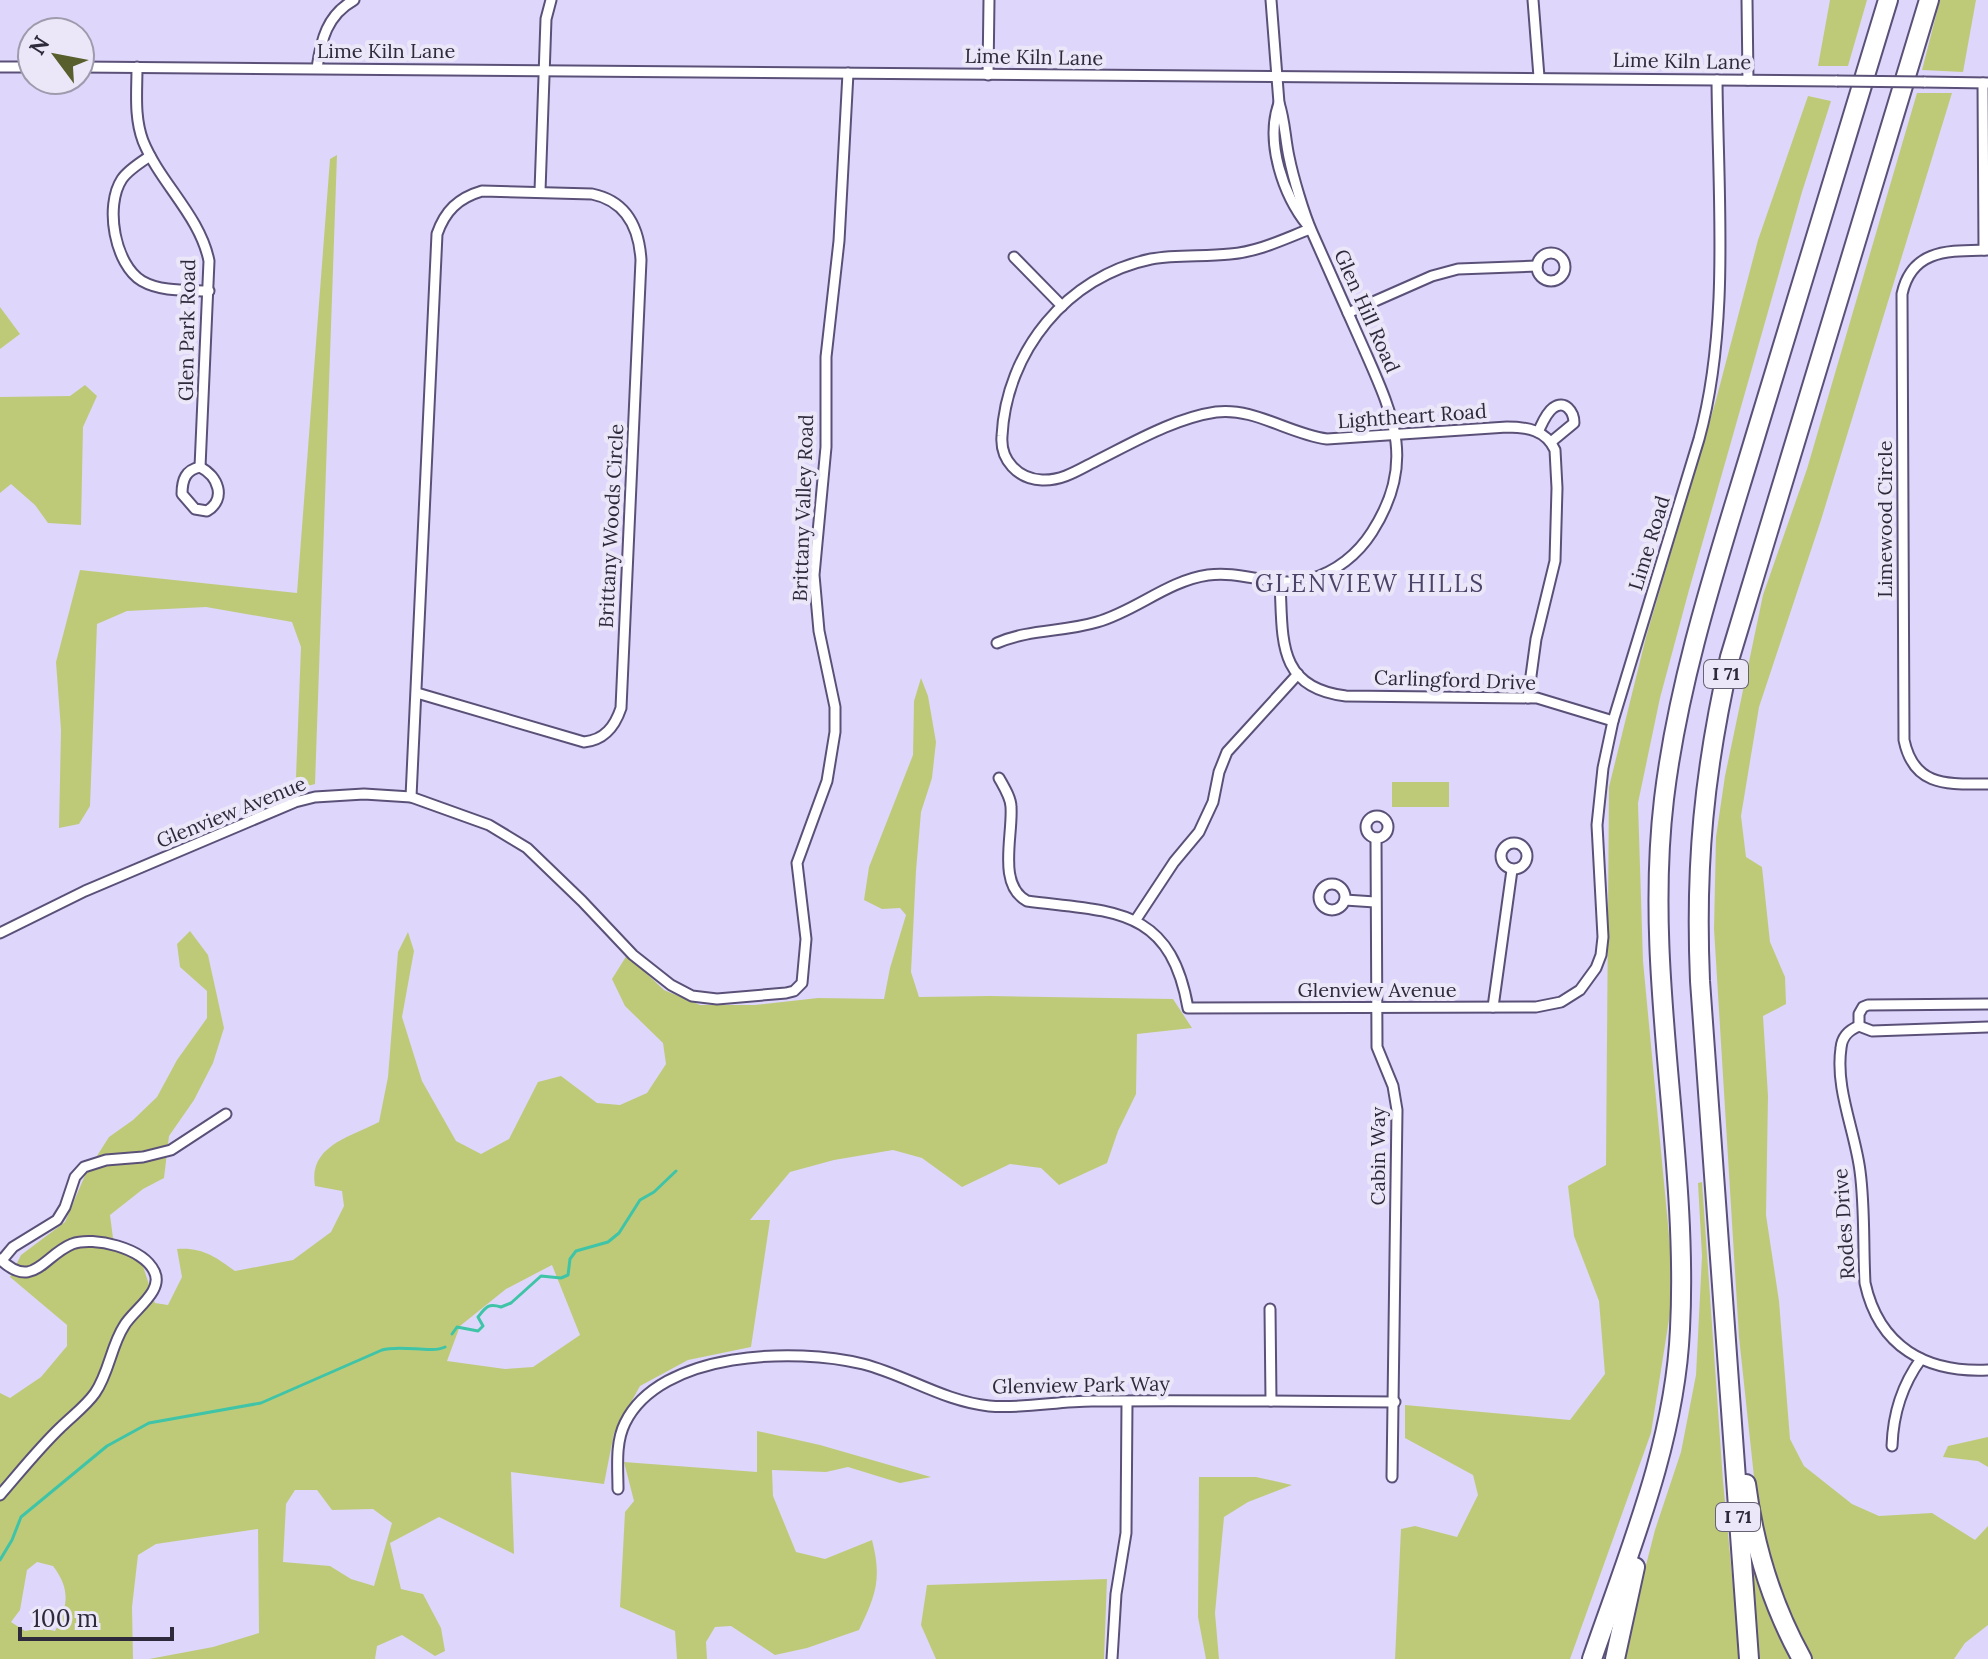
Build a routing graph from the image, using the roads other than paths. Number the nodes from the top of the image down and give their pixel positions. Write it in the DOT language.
graph roads {
  1 [pos="354,0"];
  2 [pos="551,0"];
  3 [pos="989,0"];
  4 [pos="1271,0"];
  5 [pos="1533,0"];
  6 [pos="1747,0"];
  7 [pos="1888,0"];
  8 [pos="1929,0"];
  9 [pos="96,67"];
  10 [pos="137,67"];
  11 [pos="317,68"];
  12 [pos="545,70"];
  13 [pos="848,73"];
  14 [pos="988,75"];
  15 [pos="1277,77"];
  16 [pos="1539,77"];
  17 [pos="1717,80"];
  18 [pos="1748,80"];
  19 [pos="1986,83"];
  20 [pos="150,156"];
  21 [pos="540,191"];
  22 [pos="1310,229"];
  23 [pos="1986,250"];
  24 [pos="1014,257"];
  25 [pos="1537,266"];
  26 [pos="209,291"];
  27 [pos="1062,306"];
  28 [pos="1348,313"];
  29 [pos="1396,436"];
  30 [pos="200,467"];
  31 [pos="1280,583"];
  32 [pos="997,643"];
  33 [pos="1298,674"];
  34 [pos="417,693"];
  35 [pos="1528,698"];
  36 [pos="1613,721"];
  37 [pos="999,778"];
  38 [pos="1988,784"];
  39 [pos="411,797"];
  40 [pos="1376,838"];
  41 [pos="1512,870"];
  42 [pos="1345,900"];
  43 [pos="1375,902"];
  44 [pos="1135,921"];
  45 [pos="0,933"];
  46 [pos="802,983"];
  47 [pos="1566,1000"];
  48 [pos="1988,1004"];
  49 [pos="1377,1007"];
  50 [pos="1493,1007"];
  51 [pos="1859,1026"];
  52 [pos="1988,1027"];
  53 [pos="226,1114"];
  54 [pos="1,1259"];
  55 [pos="1270,1309"];
  56 [pos="1921,1359"];
  57 [pos="1988,1370"];
  58 [pos="1729,1374"];
  59 [pos="1271,1401"];
  60 [pos="1127,1402"];
  61 [pos="1395,1402"];
  62 [pos="1669,1425"];
  63 [pos="1892,1446"];
  64 [pos="1392,1477"];
  65 [pos="618,1489"];
  66 [pos="0,1495"];
  67 [pos="1112,1659"];
  68 [pos="1592,1659"];
  69 [pos="1615,1659"];
  70 [pos="1749,1659"];
  71 [pos="1802,1659"];
  1 -- 11 [label="street"];
  2 -- 12 [label="street"];
  3 -- 14 [label="street"];
  4 -- 15 [label="street, Glen Hill Road"];
  5 -- 16 [label="street"];
  6 -- 18 [label="street"];
  7 -- 62 [label="highway, I 71"];
  8 -- 58 [label="highway, I 71"];
  9 -- 10 [label="street, Lime Kiln Lane"];
  10 -- 11 [label="street, Lime Kiln Lane"];
  10 -- 20 [label="street, Glen Park Road"];
  11 -- 12 [label="street, Lime Kiln Lane"];
  12 -- 13 [label="street, Lime Kiln Lane"];
  12 -- 21 [label="street"];
  13 -- 14 [label="street, Lime Kiln Lane"];
  13 -- 46 [label="street, Brittany Valley Road"];
  14 -- 15 [label="street, Lime Kiln Lane"];
  15 -- 16 [label="street, Lime Kiln Lane"];
  15 -- 22 [label="street, Glen Hill Road"];
  16 -- 17 [label="street, Lime Kiln Lane"];
  17 -- 18 [label="street, Lime Kiln Lane"];
  17 -- 36 [label="street, Lime Road"];
  18 -- 19 [label="street, Lime Kiln Lane, bridge"];
  19 -- 23 [label="street, Limewood Circle"];
  20 -- 26 [label="street, Glen Park Road"];
  20 -- 26 [label="street"];
  21 -- 34 [label="street, Brittany Woods Circle"];
  21 -- 34 [label="street, Brittany Woods Circle"];
  22 -- 27 [label="street"];
  22 -- 28 [label="street, Glen Hill Road"];
  23 -- 38 [label="street, Limewood Circle"];
  24 -- 27 [label="street"];
  25 -- 28 [label="street"];
  26 -- 30 [label="street, Glen Park Road"];
  27 -- 29 [label="street, Lightheart Road"];
  28 -- 29 [label="street, Glen Hill Road"];
  29 -- 31 [label="street, Glen Hill Road"];
  29 -- 35 [label="street, Lightheart Road"];
  30 -- 30 [label="street, Glen Park Road"];
  31 -- 32 [label="street"];
  31 -- 33 [label="street"];
  33 -- 35 [label="street, Carlingford Drive"];
  33 -- 44 [label="street"];
  34 -- 39 [label="street, Brittany Woods Circle"];
  35 -- 36 [label="street, Carlingford Drive"];
  36 -- 47 [label="street, Lime Road"];
  37 -- 44 [label="street"];
  39 -- 45 [label="street, Glenview Avenue"];
  39 -- 46 [label="street, Glenview Avenue"];
  40 -- 43 [label="street, Cabin Way"];
  41 -- 50 [label="street"];
  42 -- 43 [label="street"];
  43 -- 49 [label="street, Cabin Way"];
  44 -- 49 [label="street, Glenview Avenue"];
  47 -- 50 [label="street, Glenview Avenue"];
  48 -- 51 [label="street"];
  49 -- 50 [label="street, Glenview Avenue"];
  49 -- 61 [label="street, Cabin Way"];
  51 -- 52 [label="street"];
  51 -- 56 [label="street, Rodes Drive"];
  53 -- 54 [label="street"];
  54 -- 66 [label="street"];
  55 -- 59 [label="street"];
  56 -- 57 [label="street"];
  56 -- 63 [label="street"];
  58 -- 70 [label="highway, I 71"];
  58 -- 71 [label="highway"];
  59 -- 60 [label="street, Glenview Park Way"];
  59 -- 61 [label="street, Glenview Park Way"];
  60 -- 65 [label="street, Glenview Park Way"];
  60 -- 67 [label="street"];
  61 -- 64 [label="street, Cabin Way"];
  62 -- 68 [label="highway, I 71"];
  62 -- 69 [label="highway"];
}
